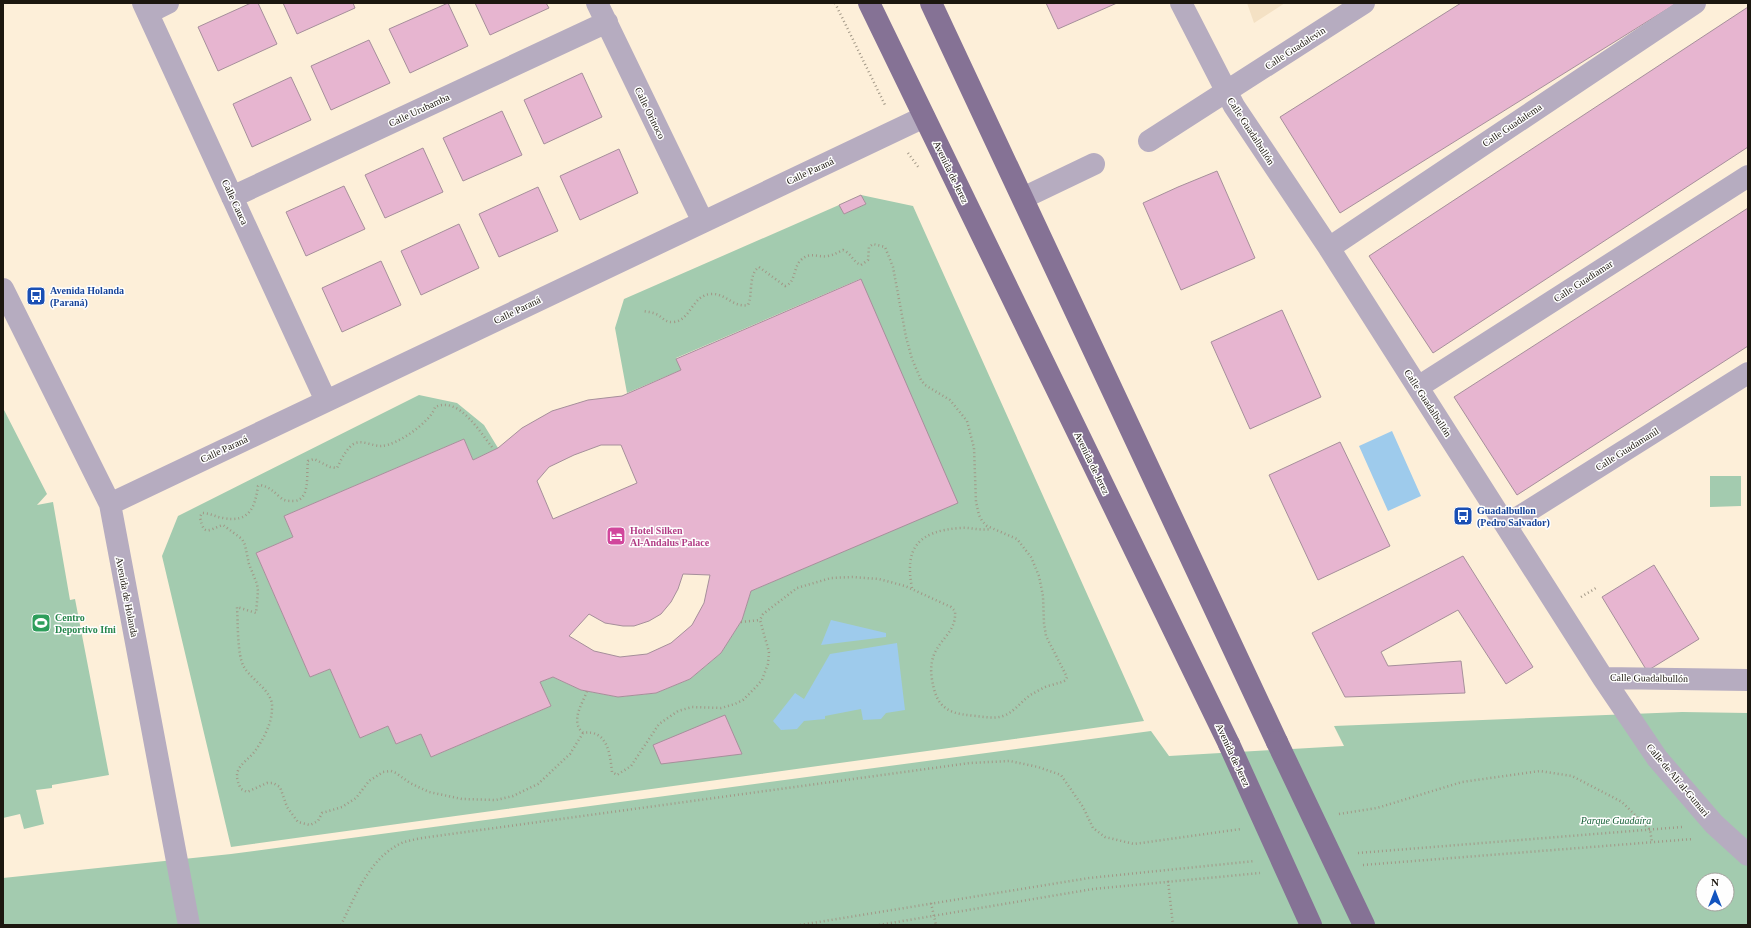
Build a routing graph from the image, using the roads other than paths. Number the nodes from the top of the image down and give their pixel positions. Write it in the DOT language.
graph roads {
  1 [pos="168,3"];
  2 [pos="597,3"];
  3 [pos="869,3"];
  4 [pos="931,3"];
  5 [pos="1181,3"];
  6 [pos="1364,3"];
  7 [pos="1695,3"];
  8 [pos="145,8"];
  9 [pos="607,22"];
  10 [pos="1226,93"];
  11 [pos="924,117"];
  12 [pos="1149,141"];
  13 [pos="1094,164"];
  14 [pos="1748,176"];
  15 [pos="232,197"];
  16 [pos="1023,198"];
  17 [pos="702,222"];
  18 [pos="1329,248"];
  19 [pos="3,289"];
  20 [pos="1748,373"];
  21 [pos="1418,387"];
  22 [pos="326,401"];
  23 [pos="110,504"];
  24 [pos="1506,525"];
  25 [pos="1603,678"];
  26 [pos="1748,680"];
  27 [pos="1748,855"];
  28 [pos="189,925"];
  29 [pos="1311,925"];
  30 [pos="1364,925"];
  1 -- 8 [label="street"];
  2 -- 9 [label="street, Calle Orinoco"];
  3 -- 11 [label="main road, Avenida de Jerez"];
  4 -- 16 [label="main road"];
  5 -- 10 [label="street, Calle Guadalbullón"];
  6 -- 10 [label="street, Calle Guadalevin"];
  7 -- 18 [label="street, Calle Guadalema"];
  8 -- 15 [label="street, Calle Cauca"];
  9 -- 15 [label="street, Calle Urubamba"];
  9 -- 17 [label="street, Calle Orinoco"];
  10 -- 12 [label="street, Calle Guadalevin"];
  10 -- 18 [label="street, Calle Guadalbullón"];
  11 -- 17 [label="street, Calle Paraná"];
  11 -- 29 [label="main road, Avenida de Jerez, bridge"];
  13 -- 16 [label="street"];
  14 -- 21 [label="street, Calle Guadiamar"];
  15 -- 22 [label="street, Calle Cauca"];
  16 -- 30 [label="main road, bridge"];
  17 -- 22 [label="street, Calle Paraná"];
  18 -- 21 [label="street, Calle Guadalbullón"];
  19 -- 23 [label="street, Avenida de Holanda"];
  20 -- 24 [label="street, Calle Guadamanil"];
  21 -- 24 [label="street, Calle Guadalbullón"];
  22 -- 23 [label="street, Calle Paraná"];
  23 -- 28 [label="street, Avenida de Holanda"];
  24 -- 25 [label="street, Calle Guadalbullón"];
  25 -- 26 [label="street, Calle Guadalbullón"];
  25 -- 27 [label="street, Calle de Alí al-Gumari"];
}
